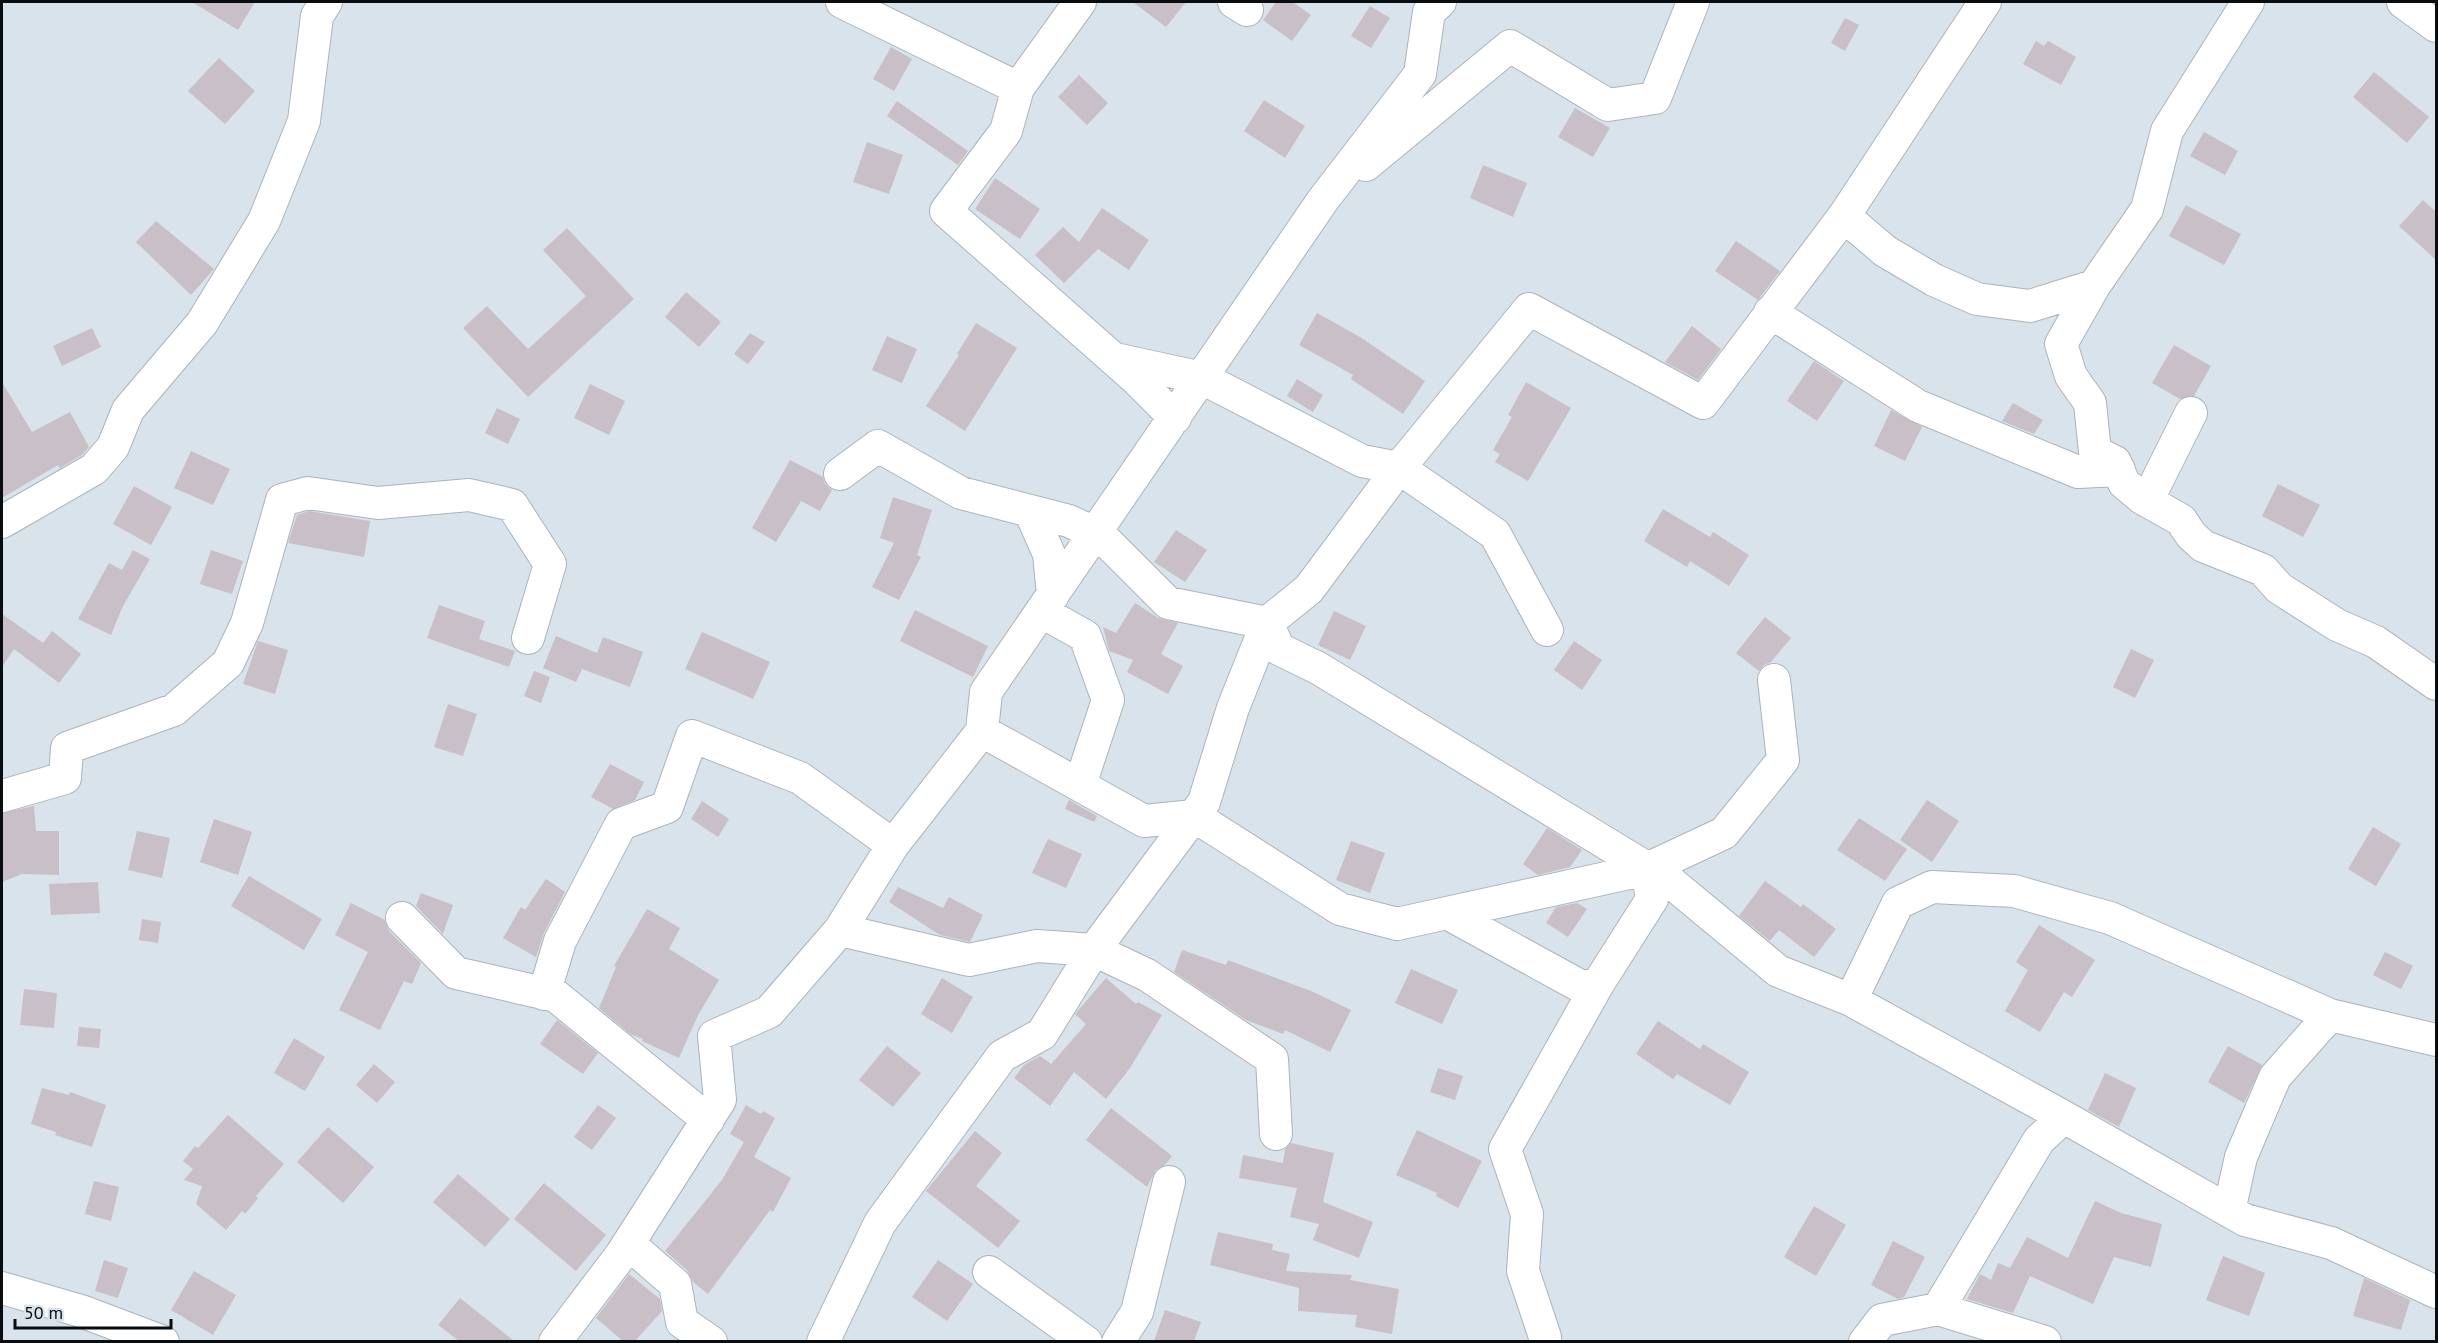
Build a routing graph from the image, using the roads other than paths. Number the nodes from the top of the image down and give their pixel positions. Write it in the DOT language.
graph roads {
  1 [pos="326,2"];
  2 [pos="842,2"];
  3 [pos="1080,2"];
  4 [pos="1694,2"];
  5 [pos="1985,2"];
  6 [pos="2248,2"];
  7 [pos="2403,2"];
  8 [pos="1428,5"];
  9 [pos="2436,26"];
  10 [pos="1018,88"];
  11 [pos="1323,200"];
  12 [pos="1844,216"];
  13 [pos="2094,285"];
  14 [pos="1770,312"];
  15 [pos="1114,359"];
  16 [pos="1202,378"];
  17 [pos="2191,413"];
  18 [pos="1175,418"];
  19 [pos="1399,468"];
  20 [pos="2119,470"];
  21 [pos="840,474"];
  22 [pos="2147,501"];
  23 [pos="1030,510"];
  24 [pos="2,522"];
  25 [pos="1096,533"];
  26 [pos="1047,603"];
  27 [pos="1267,623"];
  28 [pos="1547,630"];
  29 [pos="528,638"];
  30 [pos="1774,680"];
  31 [pos="2436,684"];
  32 [pos="982,731"];
  33 [pos="1080,786"];
  34 [pos="2,796"];
  35 [pos="1194,816"];
  36 [pos="893,845"];
  37 [pos="1647,869"];
  38 [pos="1448,913"];
  39 [pos="402,918"];
  40 [pos="840,930"];
  41 [pos="1094,950"];
  42 [pos="1598,984"];
  43 [pos="544,994"];
  44 [pos="1851,1000"];
  45 [pos="2330,1015"];
  46 [pos="2436,1040"];
  47 [pos="2064,1117"];
  48 [pos="708,1120"];
  49 [pos="1276,1134"];
  50 [pos="1169,1182"];
  51 [pos="2229,1211"];
  52 [pos="628,1244"];
  53 [pos="989,1272"];
  54 [pos="2,1288"];
  55 [pos="2436,1292"];
  56 [pos="1938,1309"];
  57 [pos="163,1341"];
  58 [pos="555,1341"];
  59 [pos="711,1341"];
  60 [pos="823,1341"];
  61 [pos="1086,1341"];
  62 [pos="1118,1341"];
  63 [pos="1545,1341"];
  64 [pos="1865,1341"];
  65 [pos="2044,1341"];
  1 -- 24 [label="street"];
  2 -- 10 [label="street"];
  3 -- 10 [label="street"];
  4 -- 11 [label="street"];
  5 -- 12 [label="street"];
  6 -- 13 [label="street"];
  7 -- 9 [label="street"];
  8 -- 11 [label="street"];
  10 -- 15 [label="street"];
  11 -- 16 [label="street"];
  12 -- 13 [label="street"];
  12 -- 14 [label="street"];
  13 -- 20 [label="street"];
  14 -- 19 [label="street"];
  14 -- 20 [label="street"];
  15 -- 16 [label="street"];
  15 -- 18 [label="street"];
  16 -- 18 [label="street"];
  16 -- 19 [label="street"];
  17 -- 22 [label="street"];
  18 -- 25 [label="street"];
  19 -- 27 [label="street"];
  19 -- 28 [label="street"];
  20 -- 22 [label="street"];
  21 -- 23 [label="street"];
  22 -- 31 [label="street"];
  23 -- 25 [label="street"];
  23 -- 26 [label="street"];
  25 -- 26 [label="street"];
  25 -- 27 [label="street"];
  26 -- 32 [label="street"];
  26 -- 33 [label="street"];
  27 -- 35 [label="street"];
  27 -- 37 [label="street"];
  29 -- 34 [label="street"];
  30 -- 37 [label="street"];
  32 -- 33 [label="street"];
  32 -- 36 [label="street"];
  33 -- 35 [label="street"];
  35 -- 38 [label="street"];
  35 -- 41 [label="street"];
  36 -- 40 [label="street"];
  36 -- 43 [label="street"];
  37 -- 38 [label="street"];
  37 -- 42 [label="street"];
  37 -- 44 [label="street"];
  38 -- 42 [label="street"];
  39 -- 43 [label="street"];
  40 -- 41 [label="street"];
  40 -- 48 [label="street"];
  41 -- 49 [label="street"];
  41 -- 60 [label="street"];
  42 -- 63 [label="street"];
  43 -- 48 [label="street"];
  44 -- 45 [label="street"];
  44 -- 47 [label="street"];
  45 -- 46 [label="street"];
  45 -- 51 [label="street"];
  47 -- 51 [label="street"];
  47 -- 56 [label="street"];
  48 -- 52 [label="street"];
  50 -- 62 [label="street"];
  51 -- 55 [label="street"];
  52 -- 58 [label="street"];
  52 -- 59 [label="street"];
  53 -- 61 [label="street"];
  54 -- 57 [label="street"];
  56 -- 64 [label="street"];
  56 -- 65 [label="street"];
}
